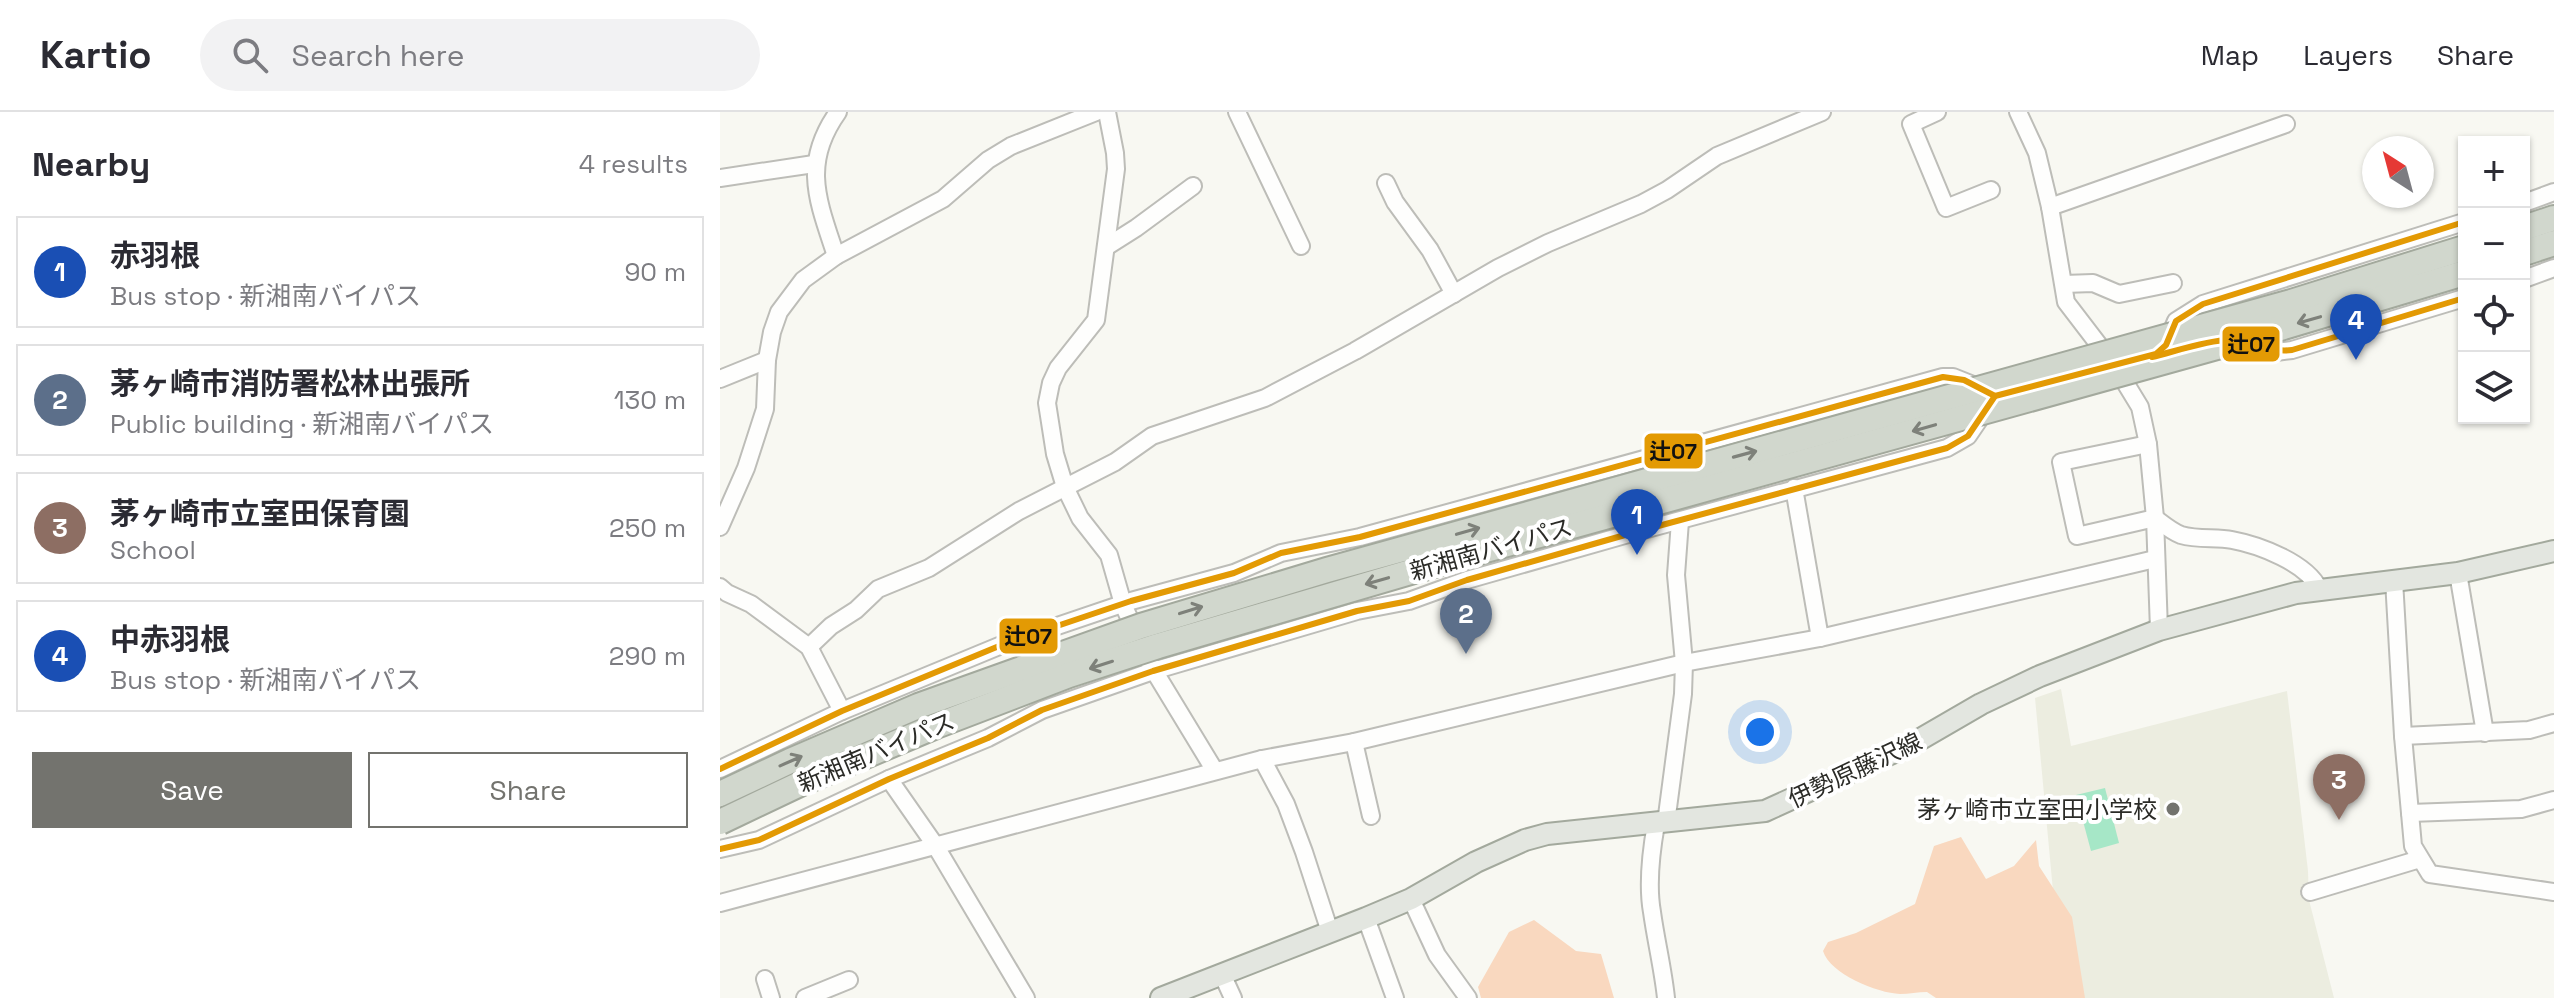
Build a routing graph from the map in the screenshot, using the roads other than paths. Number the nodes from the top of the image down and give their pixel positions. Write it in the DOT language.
graph roads {
  1 [pos="838,112"];
  2 [pos="1096,112"];
  3 [pos="1107,112"];
  4 [pos="1237,112"];
  5 [pos="1822,112"];
  6 [pos="1937,112"];
  7 [pos="2018,112"];
  8 [pos="2286,124"];
  9 [pos="814,164"];
  10 [pos="720,178"];
  11 [pos="1386,183"];
  12 [pos="1193,186"];
  13 [pos="1991,190"];
  14 [pos="2554,192"];
  15 [pos="2530,201"];
  16 [pos="2050,207"];
  17 [pos="2554,218"];
  18 [pos="2458,224"];
  19 [pos="2530,226"];
  20 [pos="2554,243"];
  21 [pos="1301,246"];
  22 [pos="1106,247"];
  23 [pos="2458,250"];
  24 [pos="2530,251"];
  25 [pos="836,256"];
  26 [pos="2554,268"];
  27 [pos="2458,275"];
  28 [pos="2530,277"];
  29 [pos="2173,283"];
  30 [pos="2064,284"];
  31 [pos="1454,294"];
  32 [pos="2458,300"];
  33 [pos="2140,359"];
  34 [pos="767,360"];
  35 [pos="2115,366"];
  36 [pos="720,379"];
  37 [pos="1995,396"];
  38 [pos="2148,444"];
  39 [pos="1675,450"];
  40 [pos="1065,487"];
  41 [pos="1794,488"];
  42 [pos="2155,518"];
  43 [pos="1686,519"];
  44 [pos="720,527"];
  45 [pos="2554,551"];
  46 [pos="2155,559"];
  47 [pos="2458,573"];
  48 [pos="2394,580"];
  49 [pos="720,587"];
  50 [pos="2319,589"];
  51 [pos="1123,604"];
  52 [pos="2159,630"];
  53 [pos="1820,638"];
  54 [pos="809,647"];
  55 [pos="1684,663"];
  56 [pos="1153,671"];
  57 [pos="842,711"];
  58 [pos="2554,723"];
  59 [pos="2485,733"];
  60 [pos="2403,736"];
  61 [pos="1354,742"];
  62 [pos="1262,759"];
  63 [pos="720,769"];
  64 [pos="1215,771"];
  65 [pos="889,779"];
  66 [pos="720,794"];
  67 [pos="2554,800"];
  68 [pos="2410,813"];
  69 [pos="1371,816"];
  70 [pos="720,822"];
  71 [pos="1661,824"];
  72 [pos="935,845"];
  73 [pos="720,849"];
  74 [pos="2420,859"];
  75 [pos="2310,892"];
  76 [pos="2554,892"];
  77 [pos="1411,899"];
  78 [pos="720,903"];
  79 [pos="1366,918"];
  80 [pos="1330,932"];
  81 [pos="1222,974"];
  82 [pos="765,979"];
  83 [pos="849,980"];
  84 [pos="771,998"];
  85 [pos="805,998"];
  86 [pos="1026,998"];
  87 [pos="1161,998"];
  88 [pos="1233,998"];
  89 [pos="1395,998"];
  90 [pos="1468,998"];
  91 [pos="1666,998"];
  1 -- 9 [label="street"];
  2 -- 25 [label="street"];
  3 -- 22 [label="street"];
  4 -- 21 [label="street"];
  5 -- 31 [label="street"];
  6 -- 13 [label="street"];
  7 -- 16 [label="street"];
  8 -- 16 [label="street"];
  9 -- 10 [label="street"];
  9 -- 25 [label="street"];
  11 -- 31 [label="street"];
  12 -- 22 [label="street"];
  14 -- 15 [label="street"];
  16 -- 30 [label="street"];
  17 -- 19 [label="highway"];
  18 -- 33 [label="street"];
  20 -- 24 [label="highway"];
  22 -- 40 [label="street"];
  66 -- 23 [label="highway, 新湘南バイパス, one-way, bridge"];
  25 -- 34 [label="street"];
  26 -- 28 [label="street"];
  27 -- 70 [label="highway, 新湘南バイパス, one-way, bridge"];
  29 -- 30 [label="street"];
  30 -- 35 [label="street"];
  31 -- 40 [label="street"];
  32 -- 33 [label="street"];
  33 -- 35 [label="street"];
  34 -- 36 [label="street"];
  34 -- 44 [label="street"];
  35 -- 37 [label="street"];
  35 -- 38 [label="street"];
  37 -- 39 [label="street"];
  37 -- 41 [label="street"];
  38 -- 42 [label="street"];
  38 -- 42 [label="street"];
  39 -- 43 [label="street"];
  39 -- 51 [label="street"];
  40 -- 51 [label="street"];
  40 -- 54 [label="street"];
  41 -- 43 [label="street"];
  41 -- 53 [label="street"];
  42 -- 46 [label="street"];
  42 -- 50 [label="street"];
  43 -- 55 [label="street"];
  43 -- 56 [label="street"];
  45 -- 47 [label="main road, 伊勢原藤沢線"];
  46 -- 52 [label="street"];
  46 -- 53 [label="street"];
  47 -- 48 [label="main road, 伊勢原藤沢線"];
  47 -- 59 [label="street"];
  48 -- 50 [label="main road, 伊勢原藤沢線"];
  48 -- 60 [label="street"];
  49 -- 54 [label="street"];
  50 -- 52 [label="main road, 伊勢原藤沢線"];
  51 -- 56 [label="street"];
  51 -- 57 [label="street"];
  52 -- 71 [label="main road, 伊勢原藤沢線"];
  53 -- 55 [label="street"];
  54 -- 57 [label="street"];
  55 -- 61 [label="street"];
  55 -- 71 [label="street"];
  56 -- 64 [label="street"];
  56 -- 65 [label="street"];
  57 -- 63 [label="street"];
  58 -- 59 [label="street"];
  59 -- 60 [label="street"];
  60 -- 68 [label="street"];
  61 -- 62 [label="street"];
  61 -- 69 [label="street"];
  62 -- 64 [label="street"];
  62 -- 80 [label="street"];
  64 -- 72 [label="street"];
  65 -- 72 [label="street"];
  65 -- 73 [label="street"];
  67 -- 68 [label="street"];
  68 -- 74 [label="street"];
  71 -- 77 [label="main road, 伊勢原藤沢線"];
  71 -- 91 [label="street"];
  72 -- 78 [label="street"];
  72 -- 86 [label="street"];
  74 -- 75 [label="street"];
  74 -- 76 [label="street"];
  77 -- 79 [label="main road, 伊勢原藤沢線"];
  77 -- 90 [label="street"];
  79 -- 80 [label="main road, 伊勢原藤沢線"];
  79 -- 89 [label="street"];
  80 -- 81 [label="main road, 伊勢原藤沢線"];
  81 -- 87 [label="main road, 伊勢原藤沢線"];
  81 -- 88 [label="street"];
  82 -- 84 [label="street"];
  83 -- 85 [label="street"];
}
